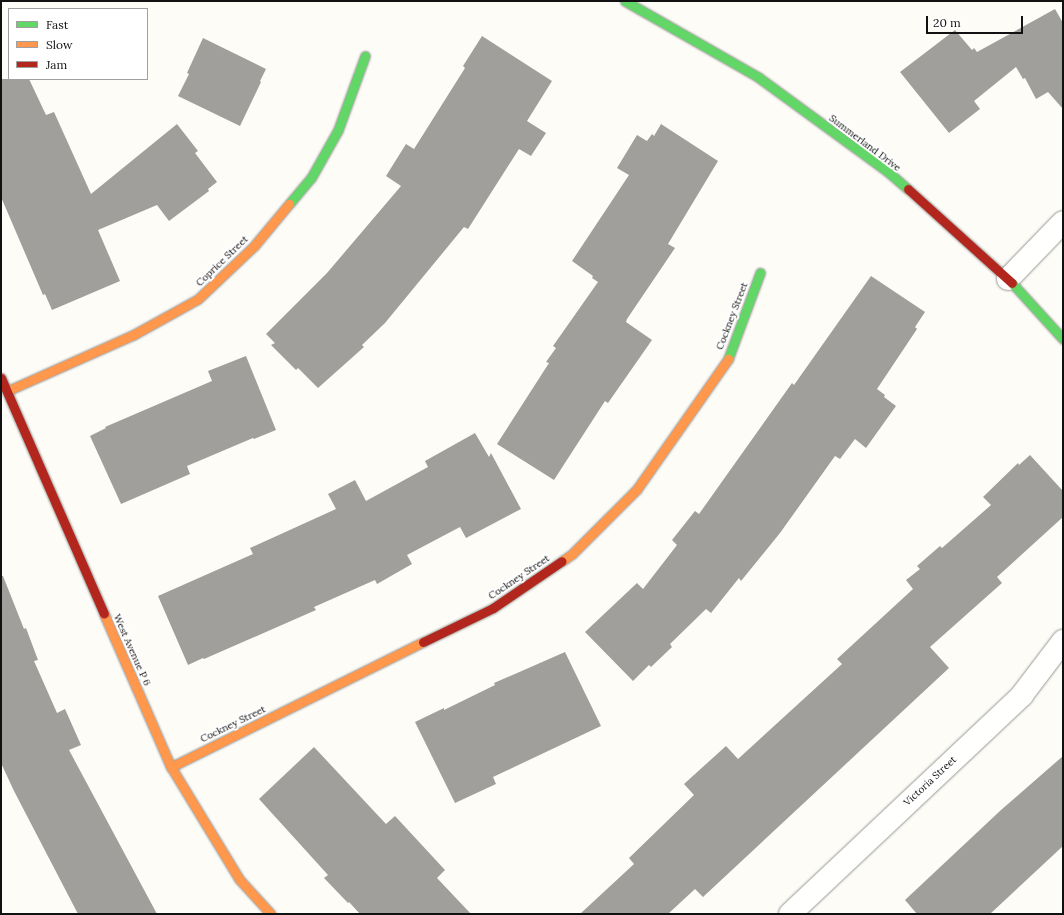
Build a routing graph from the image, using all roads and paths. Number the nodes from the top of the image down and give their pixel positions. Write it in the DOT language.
graph roads {
  1 [pos="625,1"];
  2 [pos="365,56"];
  3 [pos="1063,222"];
  4 [pos="760,273"];
  5 [pos="1008,279"];
  6 [pos="1063,339"];
  7 [pos="1,378"];
  8 [pos="7,392"];
  9 [pos="1063,641"];
  10 [pos="171,767"];
  11 [pos="271,914"];
  12 [pos="790,914"];
  1 -- 5 [label="street, Summerland Drive"];
  2 -- 8 [label="street, Coprice Street"];
  3 -- 5 [label="street"];
  4 -- 10 [label="street, Cockney Street"];
  5 -- 6 [label="street, Summerland Drive"];
  7 -- 8 [label="street, West Avenue P 6"];
  8 -- 10 [label="street, West Avenue P 6"];
  9 -- 12 [label="street, Victoria Street"];
  10 -- 11 [label="street, West Avenue P 6"];
}
